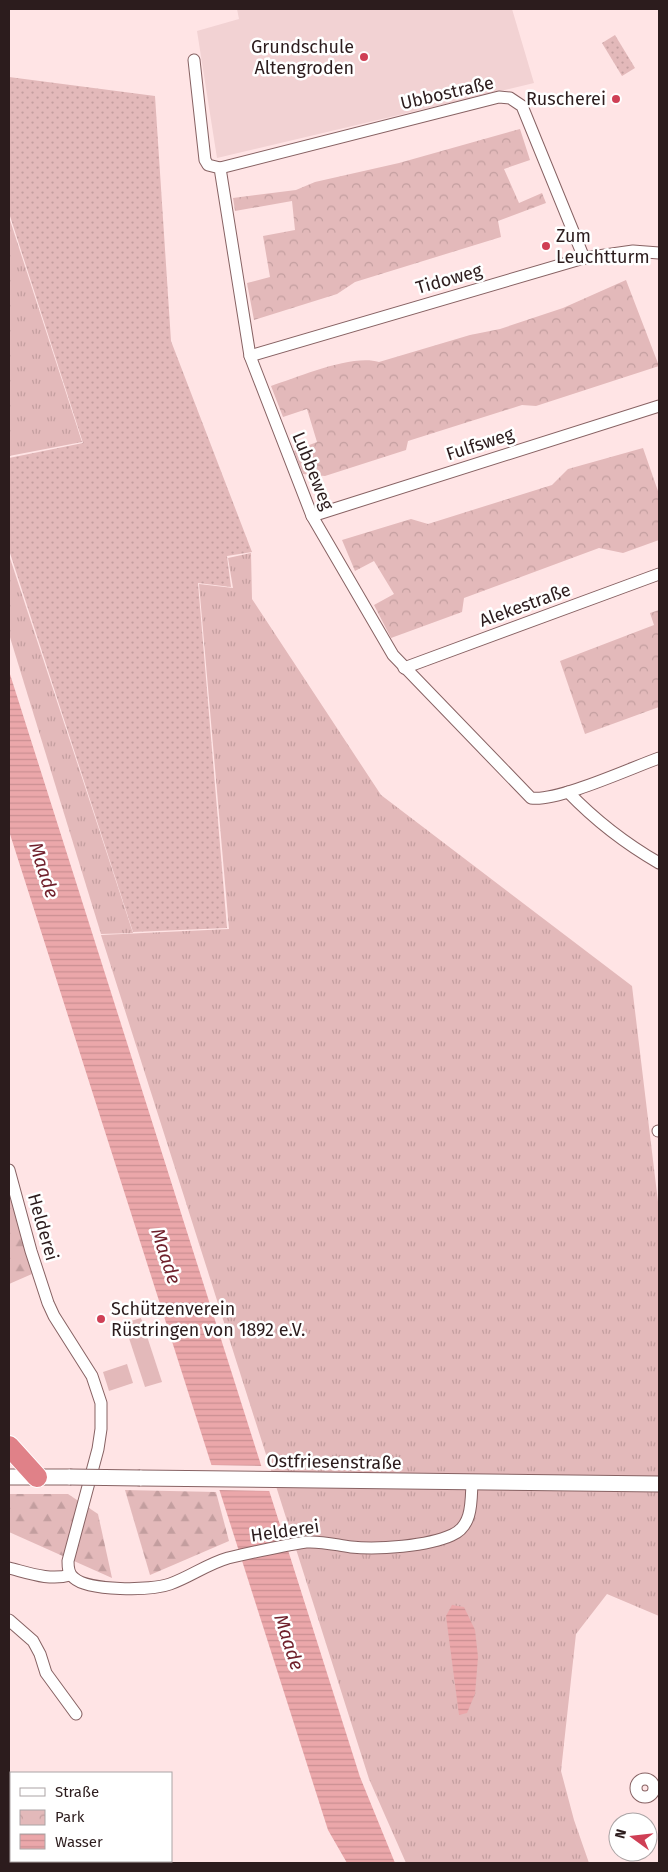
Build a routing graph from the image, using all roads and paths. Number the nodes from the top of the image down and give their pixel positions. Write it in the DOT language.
graph roads {
  1 [pos="194,60"];
  2 [pos="220,168"];
  3 [pos="659,253"];
  4 [pos="584,258"];
  5 [pos="250,356"];
  6 [pos="659,406"];
  7 [pos="312,516"];
  8 [pos="659,574"];
  9 [pos="404,668"];
  10 [pos="659,758"];
  11 [pos="568,792"];
  12 [pos="659,863"];
  13 [pos="9,1170"];
  14 [pos="9,1446"];
  15 [pos="9,1477"];
  16 [pos="37,1477"];
  17 [pos="472,1482"];
  18 [pos="659,1484"];
  19 [pos="9,1568"];
  20 [pos="70,1575"];
  21 [pos="9,1620"];
  22 [pos="76,1714"];
  1 -- 2 [label="street"];
  2 -- 4 [label="street, Ubbostraße"];
  2 -- 5 [label="street, Lubbeweg"];
  3 -- 4 [label="street, Tidoweg"];
  4 -- 5 [label="street, Tidoweg"];
  5 -- 7 [label="street, Lubbeweg"];
  6 -- 7 [label="street, Fulfsweg"];
  7 -- 9 [label="street, Lubbeweg"];
  8 -- 9 [label="street, Alekestraße"];
  9 -- 11 [label="street, Lubbeweg"];
  10 -- 11 [label="street"];
  11 -- 12 [label="street"];
  13 -- 20 [label="street, Helderei"];
  14 -- 16 [label="highway"];
  15 -- 16 [label="main road, Ostfriesenstraße"];
  16 -- 17 [label="main road, Ostfriesenstraße, bridge"];
  17 -- 18 [label="main road, Ostfriesenstraße"];
  17 -- 20 [label="street, Helderei"];
  19 -- 20 [label="street, Helderei"];
  21 -- 22 [label="street"];
}
